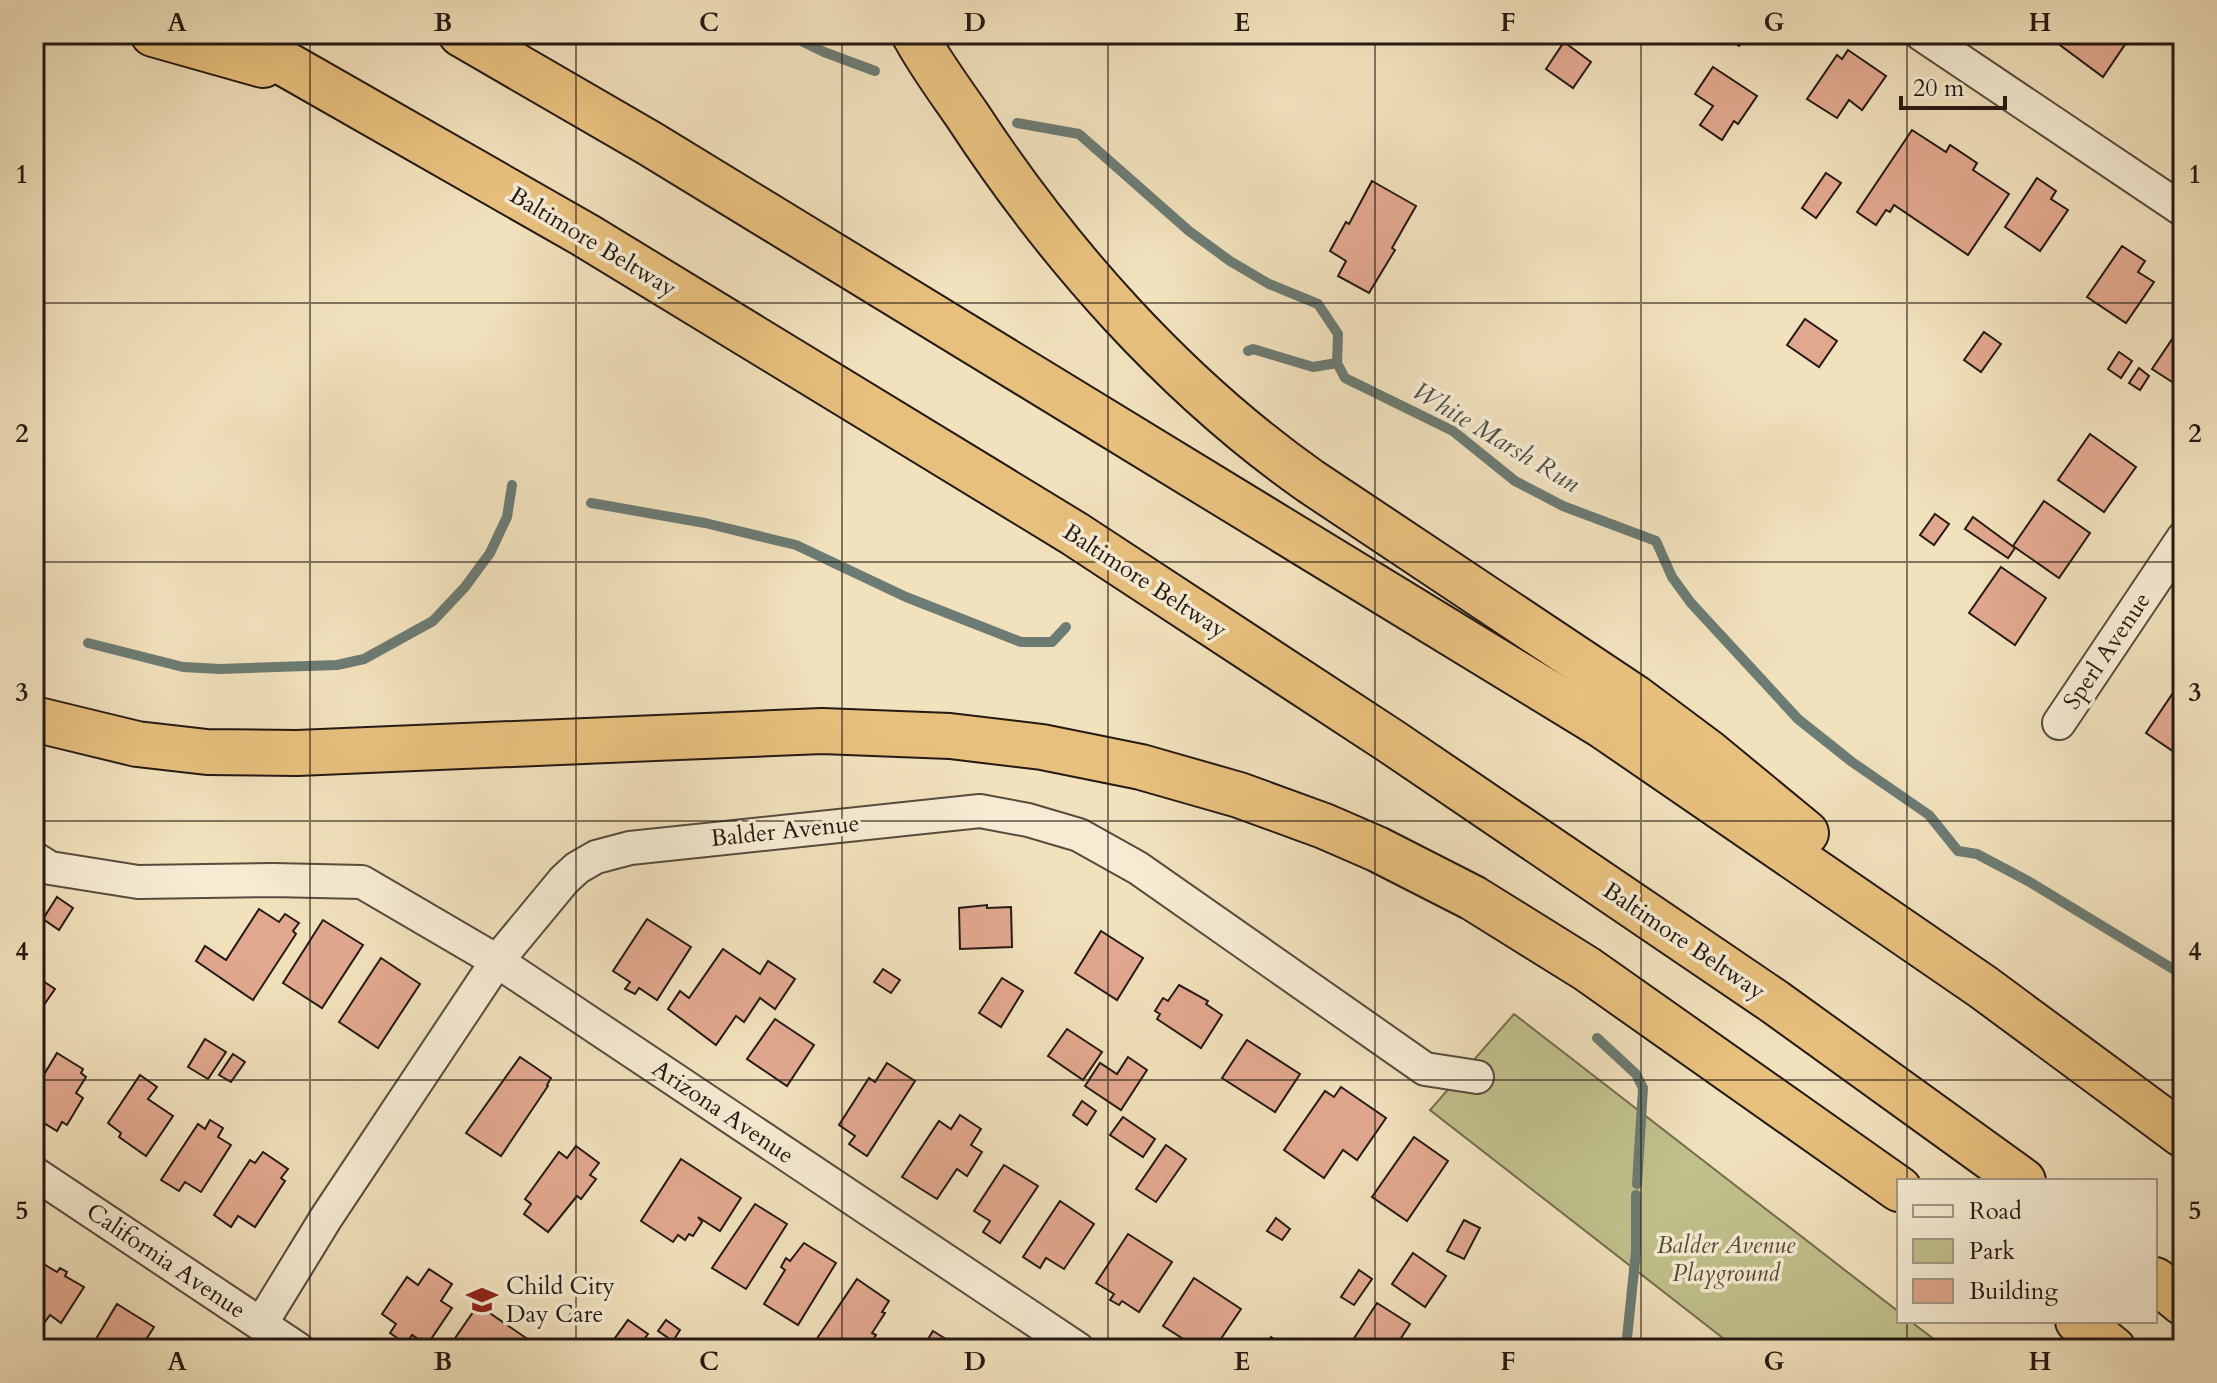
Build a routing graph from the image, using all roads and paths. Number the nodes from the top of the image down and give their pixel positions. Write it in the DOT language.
graph roads {
  1 [pos="153,34"];
  2 [pos="233,34"];
  3 [pos="461,34"];
  4 [pos="914,34"];
  5 [pos="1921,34"];
  6 [pos="314,79"];
  7 [pos="2183,210"];
  8 [pos="2183,538"];
  9 [pos="34,719"];
  10 [pos="2059,723"];
  11 [pos="34,858"];
  12 [pos="497,961"];
  13 [pos="1983,987"];
  14 [pos="1477,1077"];
  15 [pos="2183,1135"];
  16 [pos="34,1173"];
  17 [pos="2020,1179"];
  18 [pos="1897,1188"];
  19 [pos="2157,1282"];
  20 [pos="2183,1303"];
  21 [pos="2080,1323"];
  22 [pos="261,1324"];
  23 [pos="298,1349"];
  24 [pos="1078,1349"];
  25 [pos="2113,1349"];
  1 -- 6 [label="highway"];
  2 -- 6 [label="highway, Baltimore Beltway"];
  3 -- 13 [label="highway"];
  4 -- 13 [label="highway"];
  5 -- 7 [label="street"];
  6 -- 17 [label="highway, Baltimore Beltway"];
  8 -- 10 [label="street, Sperl Avenue"];
  9 -- 18 [label="highway"];
  11 -- 12 [label="street, Arizona Avenue"];
  12 -- 14 [label="street, Balder Avenue"];
  12 -- 22 [label="street, Balder Avenue"];
  12 -- 24 [label="street, Arizona Avenue"];
  13 -- 15 [label="highway"];
  16 -- 22 [label="street, California Avenue"];
  19 -- 20 [label="highway"];
  21 -- 25 [label="highway"];
  22 -- 23 [label="street, California Avenue"];
}
